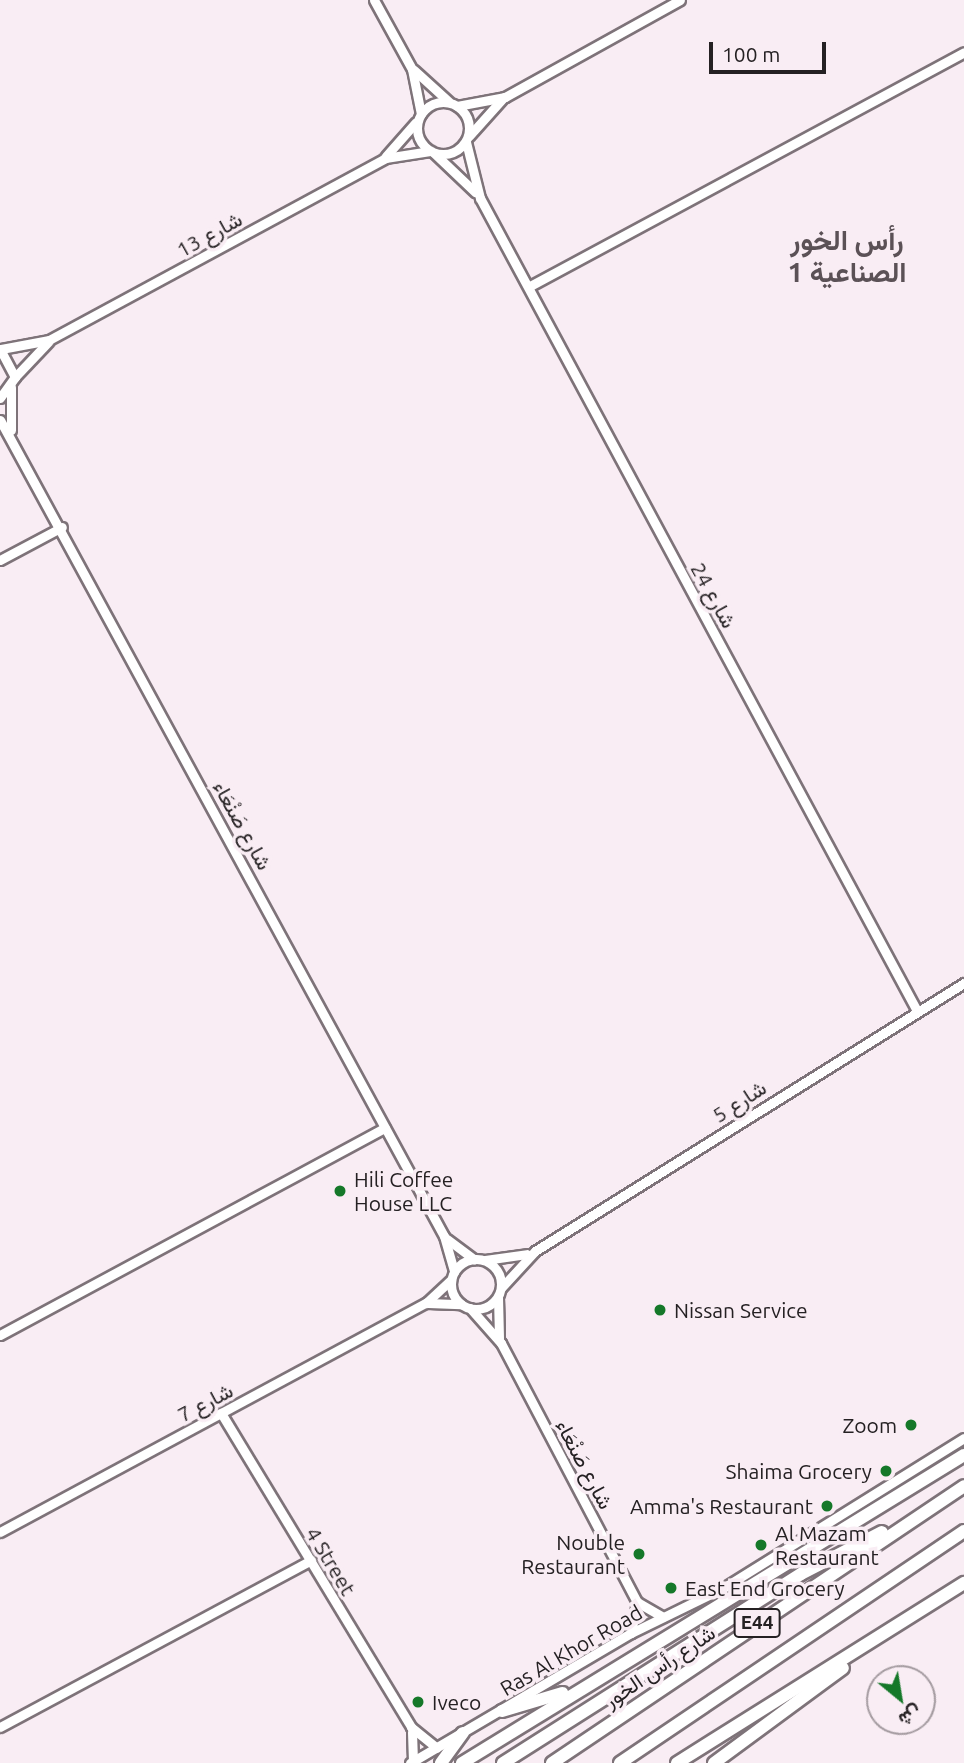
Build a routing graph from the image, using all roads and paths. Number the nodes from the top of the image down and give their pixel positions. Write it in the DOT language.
graph roads {
  1 [pos="374,0"];
  2 [pos="680,0"];
  3 [pos="964,52"];
  4 [pos="412,69"];
  5 [pos="505,97"];
  6 [pos="453,104"];
  7 [pos="420,117"];
  8 [pos="467,140"];
  9 [pos="432,152"];
  10 [pos="385,158"];
  11 [pos="480,198"];
  12 [pos="530,286"];
  13 [pos="50,341"];
  14 [pos="0,349"];
  15 [pos="15,377"];
  16 [pos="11,387"];
  17 [pos="0,398"];
  18 [pos="0,419"];
  19 [pos="11,430"];
  20 [pos="62,527"];
  21 [pos="0,560"];
  22 [pos="964,983"];
  23 [pos="916,1009"];
  24 [pos="386,1128"];
  25 [pos="444,1236"];
  26 [pos="535,1251"];
  27 [pos="479,1259"];
  28 [pos="453,1276"];
  29 [pos="500,1292"];
  30 [pos="426,1303"];
  31 [pos="461,1304"];
  32 [pos="470,1308"];
  33 [pos="0,1335"];
  34 [pos="501,1343"];
  35 [pos="221,1413"];
  36 [pos="964,1438"];
  37 [pos="964,1455"];
  38 [pos="964,1486"];
  39 [pos="909,1519"];
  40 [pos="964,1531"];
  41 [pos="0,1532"];
  42 [pos="311,1560"];
  43 [pos="964,1583"];
  44 [pos="637,1602"];
  45 [pos="919,1611"];
  46 [pos="665,1617"];
  47 [pos="682,1627"];
  48 [pos="631,1633"];
  49 [pos="502,1711"];
  50 [pos="0,1727"];
  51 [pos="411,1727"];
  52 [pos="463,1733"];
  53 [pos="437,1748"];
  54 [pos="411,1762"];
  55 [pos="442,1763"];
  56 [pos="462,1763"];
  57 [pos="502,1763"];
  58 [pos="552,1763"];
  59 [pos="620,1763"];
  60 [pos="677,1763"];
  61 [pos="714,1763"];
  1 -- 4 [label="street"];
  2 -- 5 [label="street"];
  3 -- 12 [label="street"];
  4 -- 6 [label="street"];
  4 -- 7 [label="street"];
  5 -- 6 [label="street"];
  5 -- 8 [label="street"];
  6 -- 7 [label="street"];
  6 -- 8 [label="street"];
  7 -- 9 [label="street"];
  7 -- 10 [label="street, شارع 13"];
  8 -- 9 [label="street"];
  8 -- 11 [label="street, شارع 24"];
  9 -- 10 [label="street, شارع 13"];
  9 -- 11 [label="street, شارع 24"];
  10 -- 13 [label="street, شارع 13"];
  11 -- 12 [label="street, شارع 24"];
  12 -- 23 [label="street, شارع 24"];
  13 -- 14 [label="street, شارع 13"];
  13 -- 15 [label="street, شارع 13"];
  14 -- 15 [label="street"];
  15 -- 16 [label="street"];
  16 -- 17 [label="street"];
  16 -- 19 [label="street, شارع صَنْعَاء"];
  18 -- 19 [label="street, شارع صَنْعَاء"];
  19 -- 20 [label="street, شارع صَنْعَاء"];
  20 -- 21 [label="street"];
  20 -- 24 [label="street, شارع صَنْعَاء"];
  22 -- 23 [label="street, شارع 5"];
  23 -- 26 [label="street, شارع 5"];
  24 -- 25 [label="street, شارع صَنْعَاء"];
  24 -- 33 [label="street"];
  25 -- 27 [label="street, شارع صَنْعَاء"];
  25 -- 28 [label="street, شارع صَنْعَاء"];
  26 -- 27 [label="street, شارع 5"];
  26 -- 29 [label="street, شارع 5"];
  27 -- 28 [label="street"];
  27 -- 29 [label="street"];
  28 -- 30 [label="street, شارع 7"];
  28 -- 31 [label="street"];
  29 -- 32 [label="street"];
  29 -- 34 [label="street, شارع صَنْعَاء"];
  30 -- 31 [label="street, شارع 7"];
  30 -- 35 [label="street, شارع 7"];
  31 -- 32 [label="street"];
  32 -- 34 [label="street, شارع صَنْعَاء"];
  34 -- 44 [label="street, شارع صَنْعَاء"];
  35 -- 41 [label="street, شارع 7"];
  35 -- 42 [label="street, 4 Street"];
  36 -- 46 [label="street, Ras Al Khor Road"];
  37 -- 47 [label="highway"];
  38 -- 39 [label="highway, شارع رأس الخور / E44"];
  39 -- 57 [label="highway"];
  39 -- 58 [label="highway, شارع رأس الخور / E44"];
  40 -- 59 [label="highway, E44"];
  42 -- 50 [label="street"];
  42 -- 51 [label="street, 4 Street"];
  43 -- 45 [label="highway"];
  44 -- 46 [label="street"];
  44 -- 48 [label="street"];
  45 -- 60 [label="highway"];
  45 -- 61 [label="highway"];
  46 -- 48 [label="street, Ras Al Khor Road"];
  47 -- 49 [label="highway"];
  47 -- 56 [label="highway"];
  48 -- 49 [label="street, Ras Al Khor Road"];
  49 -- 52 [label="street, Ras Al Khor Road"];
  51 -- 53 [label="street, 4 Street"];
  51 -- 54 [label="street, 4 Street"];
  52 -- 53 [label="street, Ras Al Khor Road"];
  52 -- 55 [label="highway"];
  53 -- 54 [label="street, Ras Al Khor Road"];
}
